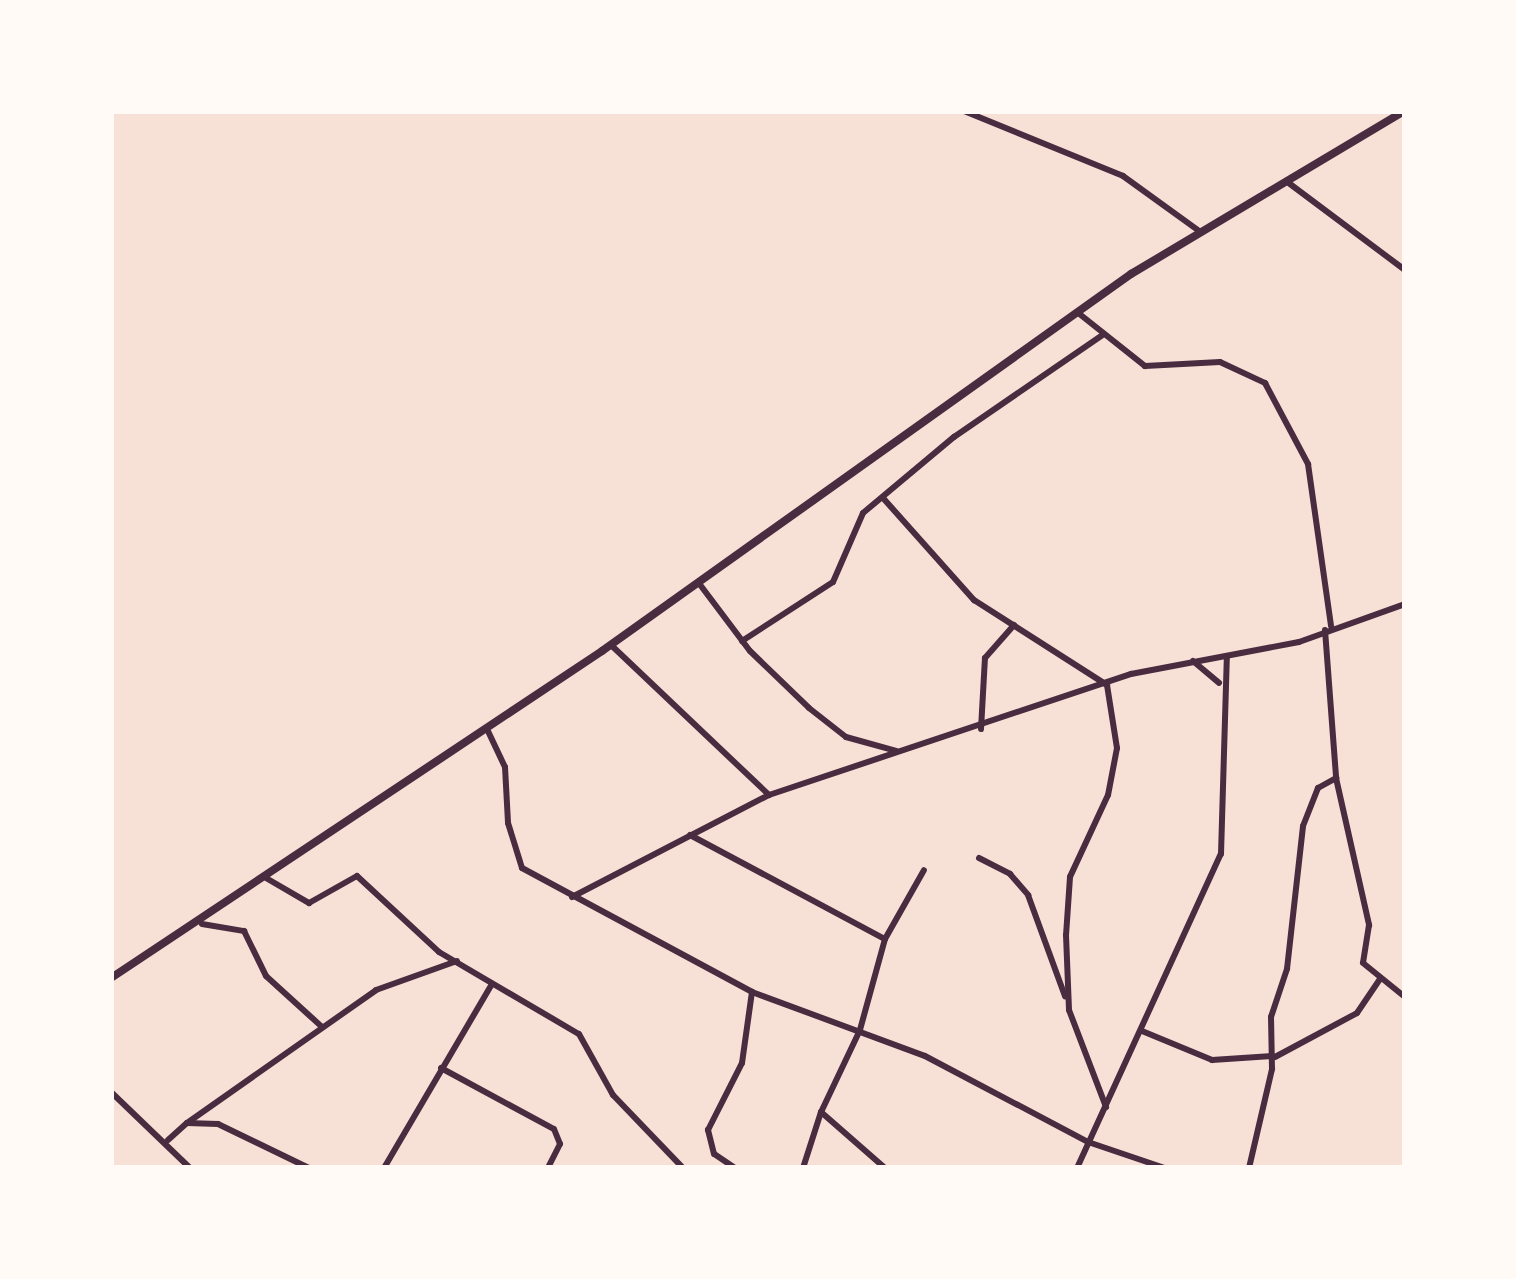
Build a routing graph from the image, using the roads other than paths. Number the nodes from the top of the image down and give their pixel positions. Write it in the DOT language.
graph roads {
  1 [pos="964,111"];
  2 [pos="1404,111"];
  3 [pos="1286,181"];
  4 [pos="1198,230"];
  5 [pos="1405,270"];
  6 [pos="1077,312"];
  7 [pos="1104,334"];
  8 [pos="883,498"];
  9 [pos="698,582"];
  10 [pos="1405,604"];
  11 [pos="1014,624"];
  12 [pos="1328,628"];
  13 [pos="742,641"];
  14 [pos="611,645"];
  15 [pos="1227,656"];
  16 [pos="1190,660"];
  17 [pos="1107,685"];
  18 [pos="1221,685"];
  19 [pos="487,729"];
  20 [pos="981,729"];
  21 [pos="899,752"];
  22 [pos="1336,778"];
  23 [pos="769,795"];
  24 [pos="690,835"];
  25 [pos="979,858"];
  26 [pos="924,870"];
  27 [pos="266,878"];
  28 [pos="572,897"];
  29 [pos="202,924"];
  30 [pos="885,939"];
  31 [pos="461,960"];
  32 [pos="111,978"];
  33 [pos="1380,979"];
  34 [pos="493,984"];
  35 [pos="752,992"];
  36 [pos="1405,997"];
  37 [pos="1069,1010"];
  38 [pos="322,1028"];
  39 [pos="860,1030"];
  40 [pos="1142,1031"];
  41 [pos="1273,1057"];
  42 [pos="441,1068"];
  43 [pos="111,1092"];
  44 [pos="1106,1107"];
  45 [pos="821,1112"];
  46 [pos="188,1123"];
  47 [pos="168,1140"];
  48 [pos="1088,1142"];
  49 [pos="1150,1166"];
  50 [pos="190,1168"];
  51 [pos="308,1168"];
  52 [pos="384,1168"];
  53 [pos="548,1168"];
  54 [pos="682,1168"];
  55 [pos="735,1168"];
  56 [pos="803,1168"];
  57 [pos="885,1168"];
  58 [pos="1077,1168"];
  59 [pos="1165,1168"];
  60 [pos="1249,1168"];
  1 -- 4 [label="street"];
  2 -- 3 [label="street"];
  3 -- 4 [label="street"];
  3 -- 5 [label="street"];
  4 -- 6 [label="street"];
  6 -- 7 [label="street"];
  6 -- 9 [label="street"];
  7 -- 8 [label="street"];
  7 -- 12 [label="street"];
  8 -- 11 [label="street"];
  8 -- 13 [label="street"];
  9 -- 13 [label="street"];
  9 -- 14 [label="street"];
  10 -- 12 [label="street"];
  11 -- 17 [label="street"];
  11 -- 20 [label="street"];
  12 -- 15 [label="street"];
  12 -- 22 [label="street"];
  13 -- 21 [label="street"];
  14 -- 19 [label="street"];
  14 -- 23 [label="street"];
  15 -- 16 [label="street"];
  15 -- 18 [label="street"];
  16 -- 17 [label="street"];
  16 -- 18 [label="street"];
  17 -- 20 [label="street"];
  17 -- 37 [label="street"];
  18 -- 40 [label="street"];
  19 -- 27 [label="street"];
  19 -- 28 [label="street"];
  20 -- 21 [label="street"];
  21 -- 23 [label="street"];
  22 -- 33 [label="street"];
  22 -- 41 [label="street"];
  23 -- 24 [label="street"];
  24 -- 28 [label="street"];
  24 -- 30 [label="street"];
  25 -- 37 [label="street"];
  26 -- 30 [label="street"];
  27 -- 29 [label="street"];
  27 -- 31 [label="street"];
  28 -- 35 [label="street"];
  29 -- 32 [label="street"];
  29 -- 38 [label="street"];
  30 -- 39 [label="street"];
  31 -- 34 [label="street"];
  31 -- 38 [label="street"];
  33 -- 36 [label="street"];
  33 -- 41 [label="street"];
  34 -- 42 [label="street"];
  34 -- 54 [label="street"];
  35 -- 39 [label="street"];
  35 -- 55 [label="street"];
  37 -- 44 [label="street"];
  38 -- 46 [label="street"];
  39 -- 45 [label="street"];
  39 -- 48 [label="street"];
  40 -- 41 [label="street"];
  40 -- 44 [label="street"];
  41 -- 60 [label="street"];
  42 -- 52 [label="street"];
  42 -- 53 [label="street"];
  43 -- 47 [label="street"];
  44 -- 48 [label="street"];
  45 -- 56 [label="street"];
  45 -- 57 [label="street"];
  46 -- 47 [label="street"];
  46 -- 51 [label="street"];
  47 -- 50 [label="street"];
  48 -- 49 [label="street"];
  48 -- 58 [label="street"];
  49 -- 59 [label="street"];
}
